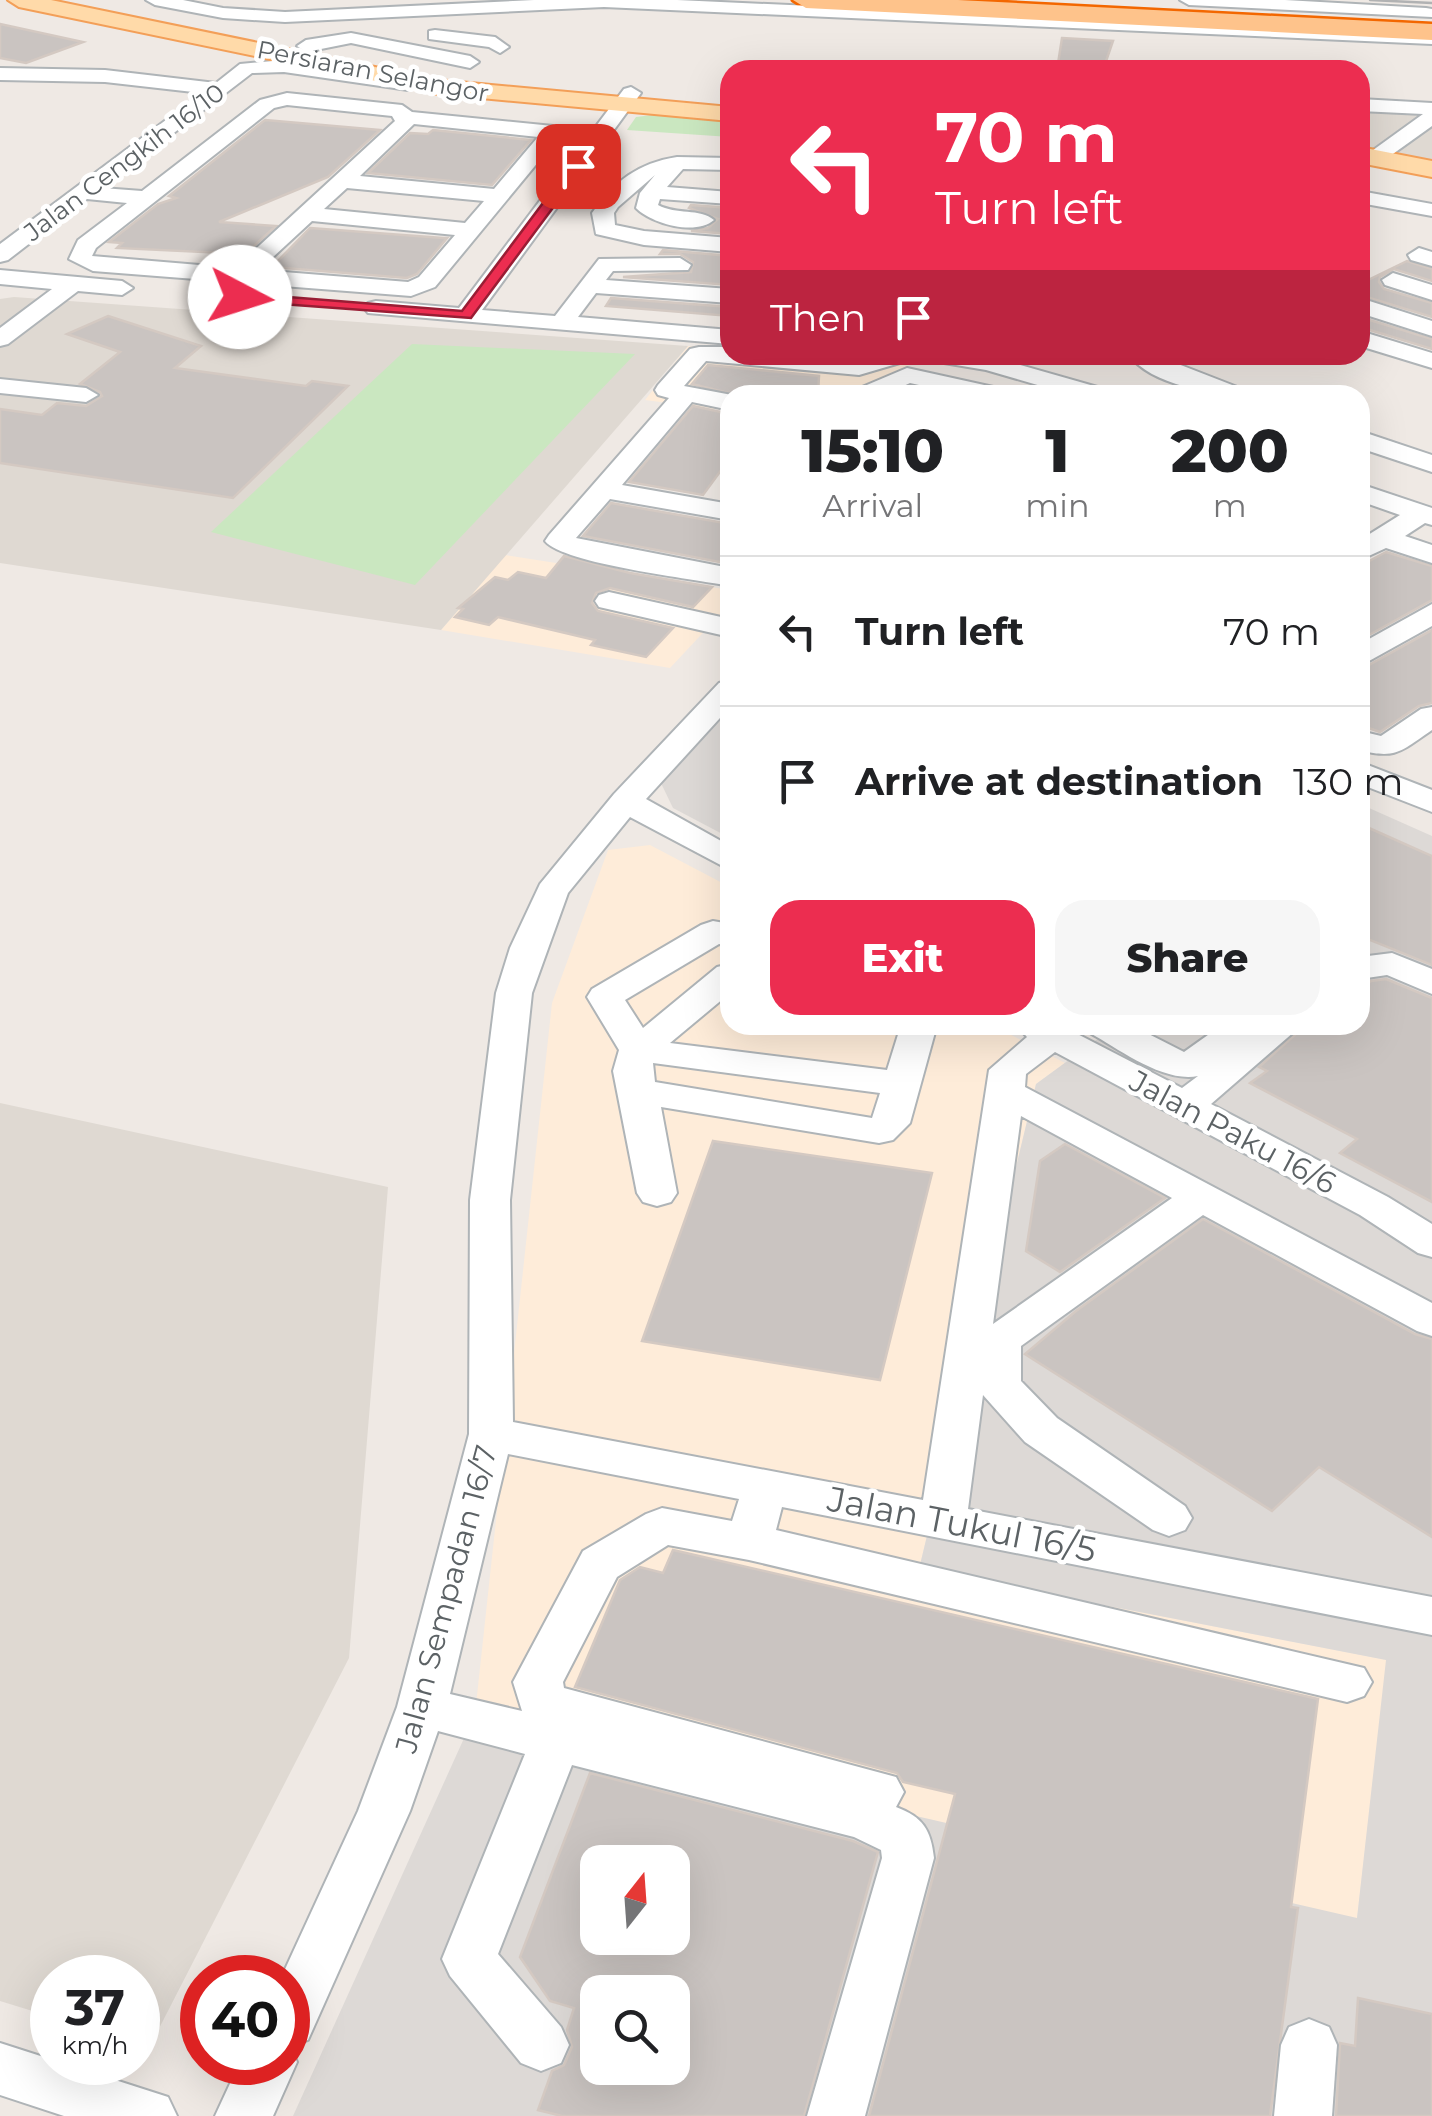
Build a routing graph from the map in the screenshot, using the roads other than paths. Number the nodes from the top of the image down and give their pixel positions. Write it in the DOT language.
graph roads {
  1 [pos="19,0"];
  2 [pos="87,0"];
  3 [pos="155,0"];
  4 [pos="273,0"];
  5 [pos="343,0"];
  6 [pos="444,0"];
  7 [pos="806,0"];
  8 [pos="971,0"];
  9 [pos="1188,0"];
  10 [pos="513,4"];
  11 [pos="1432,14"];
  12 [pos="1432,22"];
  13 [pos="167,29"];
  14 [pos="1432,36"];
  15 [pos="350,38"];
  16 [pos="306,46"];
  17 [pos="50,54"];
  18 [pos="247,68"];
  19 [pos="0,74"];
  20 [pos="454,75"];
  21 [pos="105,76"];
  22 [pos="220,89"];
  23 [pos="720,99"];
  24 [pos="626,100"];
  25 [pos="1370,106"];
  26 [pos="720,113"];
  27 [pos="1432,113"];
  28 [pos="403,120"];
  29 [pos="1370,158"];
  30 [pos="1370,162"];
  31 [pos="677,163"];
  32 [pos="720,164"];
  33 [pos="1370,164"];
  34 [pos="1432,168"];
  35 [pos="342,181"];
  36 [pos="1432,186"];
  37 [pos="85,193"];
  38 [pos="651,193"];
  39 [pos="325,196"];
  40 [pos="720,197"];
  41 [pos="147,198"];
  42 [pos="1370,199"];
  43 [pos="1432,210"];
  44 [pos="485,213"];
  45 [pos="306,214"];
  46 [pos="720,221"];
  47 [pos="533,225"];
  48 [pos="586,228"];
  49 [pos="720,244"];
  50 [pos="0,254"];
  51 [pos="695,266"];
  52 [pos="0,276"];
  53 [pos="230,276"];
  54 [pos="1393,280"];
  55 [pos="73,284"];
  56 [pos="588,286"];
  57 [pos="1432,293"];
  58 [pos="203,294"];
  59 [pos="720,295"];
  60 [pos="1370,308"];
  61 [pos="466,315"];
  62 [pos="565,318"];
  63 [pos="720,326"];
  64 [pos="1432,329"];
  65 [pos="720,336"];
  66 [pos="0,339"];
  67 [pos="1370,341"];
  68 [pos="720,355"];
  69 [pos="1432,361"];
  70 [pos="830,365"];
  71 [pos="868,365"];
  72 [pos="996,365"];
  73 [pos="1138,365"];
  74 [pos="1158,365"];
  75 [pos="885,385"];
  76 [pos="952,385"];
  77 [pos="1064,385"];
  78 [pos="1108,385"];
  79 [pos="1210,385"];
  80 [pos="0,386"];
  81 [pos="685,395"];
  82 [pos="86,396"];
  83 [pos="720,400"];
  84 [pos="1370,442"];
  85 [pos="1432,464"];
  86 [pos="604,490"];
  87 [pos="1370,499"];
  88 [pos="720,510"];
  89 [pos="1427,516"];
  90 [pos="1372,544"];
  91 [pos="1432,555"];
  92 [pos="720,575"];
  93 [pos="609,601"];
  94 [pos="1432,613"];
  95 [pos="720,626"];
  96 [pos="1370,650"];
  97 [pos="720,700"];
  98 [pos="1432,716"];
  99 [pos="1370,743"];
  100 [pos="1370,776"];
  101 [pos="626,800"];
  102 [pos="1432,802"];
  103 [pos="720,854"];
  104 [pos="720,933"];
  105 [pos="1370,967"];
  106 [pos="1432,984"];
  107 [pos="720,992"];
  108 [pos="911,1035"];
  109 [pos="1039,1035"];
  110 [pos="1050,1035"];
  111 [pos="1122,1035"];
  112 [pos="1232,1035"];
  113 [pos="1272,1035"];
  114 [pos="638,1050"];
  115 [pos="902,1084"];
  116 [pos="638,1091"];
  117 [pos="1005,1092"];
  118 [pos="1184,1106"];
  119 [pos="657,1193"];
  120 [pos="1201,1196"];
  121 [pos="1432,1243"];
  122 [pos="1432,1320"];
  123 [pos="491,1434"];
  124 [pos="765,1486"];
  125 [pos="1169,1518"];
  126 [pos="943,1520"];
  127 [pos="750,1542"];
  128 [pos="1432,1616"];
  129 [pos="1348,1682"];
  130 [pos="422,1707"];
  131 [pos="555,1743"];
  132 [pos="878,1792"];
  133 [pos="310,1974"];
  134 [pos="1309,2044"];
  135 [pos="541,2045"];
  136 [pos="0,2068"];
  137 [pos="258,2085"];
  138 [pos="148,2116"];
  139 [pos="244,2116"];
  140 [pos="836,2116"];
  141 [pos="1303,2116"];
  1 -- 13 [label="main road, Persiaran Selangor"];
  2 -- 16 [label="main road, Persiaran Selangor"];
  3 -- 10 [label="street"];
  4 -- 5 [label="street"];
  6 -- 10 [label="street"];
  7 -- 14 [label="highway"];
  8 -- 12 [label="highway"];
  9 -- 11 [label="street"];
  10 -- 14 [label="street"];
  13 -- 18 [label="street"];
  13 -- 20 [label="main road, Persiaran Selangor"];
  15 -- 16 [label="street"];
  15 -- 20 [label="street"];
  15 -- 20 [label="street"];
  16 -- 20 [label="main road, Persiaran Selangor"];
  17 -- 21 [label="street"];
  18 -- 20 [label="street"];
  18 -- 22 [label="street, Jalan Cengkih 16/10"];
  19 -- 21 [label="street"];
  20 -- 24 [label="main road, Persiaran Selangor"];
  21 -- 22 [label="street"];
  22 -- 37 [label="street, Jalan Cengkih 16/10"];
  23 -- 24 [label="main road, Persiaran Selangor"];
  24 -- 26 [label="main road, Persiaran Selangor"];
  24 -- 47 [label="street"];
  25 -- 27 [label="street"];
  27 -- 29 [label="street"];
  28 -- 35 [label="street"];
  28 -- 41 [label="street"];
  28 -- 44 [label="street"];
  30 -- 34 [label="main road"];
  31 -- 32 [label="street"];
  31 -- 38 [label="street"];
  31 -- 48 [label="street"];
  33 -- 36 [label="main road"];
  35 -- 39 [label="street"];
  35 -- 44 [label="street"];
  37 -- 41 [label="street"];
  37 -- 50 [label="street, Jalan Cengkih 16/10"];
  38 -- 40 [label="street"];
  38 -- 46 [label="street"];
  39 -- 44 [label="street"];
  39 -- 45 [label="street"];
  41 -- 53 [label="street"];
  42 -- 43 [label="street"];
  44 -- 45 [label="street"];
  44 -- 53 [label="street"];
  45 -- 53 [label="street"];
  47 -- 48 [label="street"];
  47 -- 61 [label="street"];
  48 -- 49 [label="street"];
  51 -- 56 [label="street"];
  52 -- 55 [label="street"];
  53 -- 58 [label="street"];
  54 -- 57 [label="street"];
  55 -- 58 [label="street"];
  55 -- 66 [label="street"];
  56 -- 59 [label="street"];
  56 -- 62 [label="street"];
  58 -- 61 [label="street"];
  60 -- 64 [label="street"];
  61 -- 62 [label="street"];
  62 -- 63 [label="street"];
  62 -- 65 [label="street"];
  67 -- 69 [label="street"];
  68 -- 81 [label="street"];
  70 -- 71 [label="street"];
  72 -- 77 [label="street"];
  73 -- 78 [label="street"];
  74 -- 79 [label="street"];
  75 -- 76 [label="street"];
  80 -- 82 [label="street"];
  81 -- 83 [label="street"];
  81 -- 86 [label="street"];
  84 -- 85 [label="street"];
  86 -- 88 [label="street"];
  86 -- 92 [label="street"];
  87 -- 89 [label="street"];
  89 -- 90 [label="street"];
  90 -- 91 [label="street"];
  93 -- 95 [label="street"];
  94 -- 96 [label="street"];
  97 -- 101 [label="street, Jalan Sempadan 16/7"];
  98 -- 99 [label="street"];
  100 -- 102 [label="street"];
  101 -- 103 [label="street"];
  101 -- 123 [label="street, Jalan Sempadan 16/7"];
  104 -- 114 [label="street"];
  105 -- 106 [label="street"];
  107 -- 114 [label="street"];
  108 -- 115 [label="street"];
  109 -- 117 [label="street"];
  110 -- 118 [label="street, Jalan Paku 16/6"];
  111 -- 112 [label="street"];
  113 -- 118 [label="street"];
  114 -- 115 [label="street"];
  114 -- 116 [label="street"];
  115 -- 116 [label="street"];
  116 -- 119 [label="street"];
  117 -- 120 [label="street"];
  117 -- 126 [label="street"];
  118 -- 121 [label="street, Jalan Paku 16/6"];
  120 -- 122 [label="street"];
  120 -- 125 [label="street"];
  123 -- 124 [label="street, Jalan Tukul 16/5"];
  123 -- 130 [label="street, Jalan Sempadan 16/7"];
  124 -- 126 [label="street, Jalan Tukul 16/5"];
  124 -- 127 [label="street"];
  126 -- 128 [label="street, Jalan Tukul 16/5"];
  127 -- 129 [label="street"];
  127 -- 132 [label="street"];
  130 -- 131 [label="street"];
  130 -- 133 [label="street, Jalan Sempadan 16/7"];
  131 -- 135 [label="street"];
  131 -- 140 [label="street"];
  134 -- 141 [label="street"];
  136 -- 138 [label="street"];
  137 -- 139 [label="street"];
}
